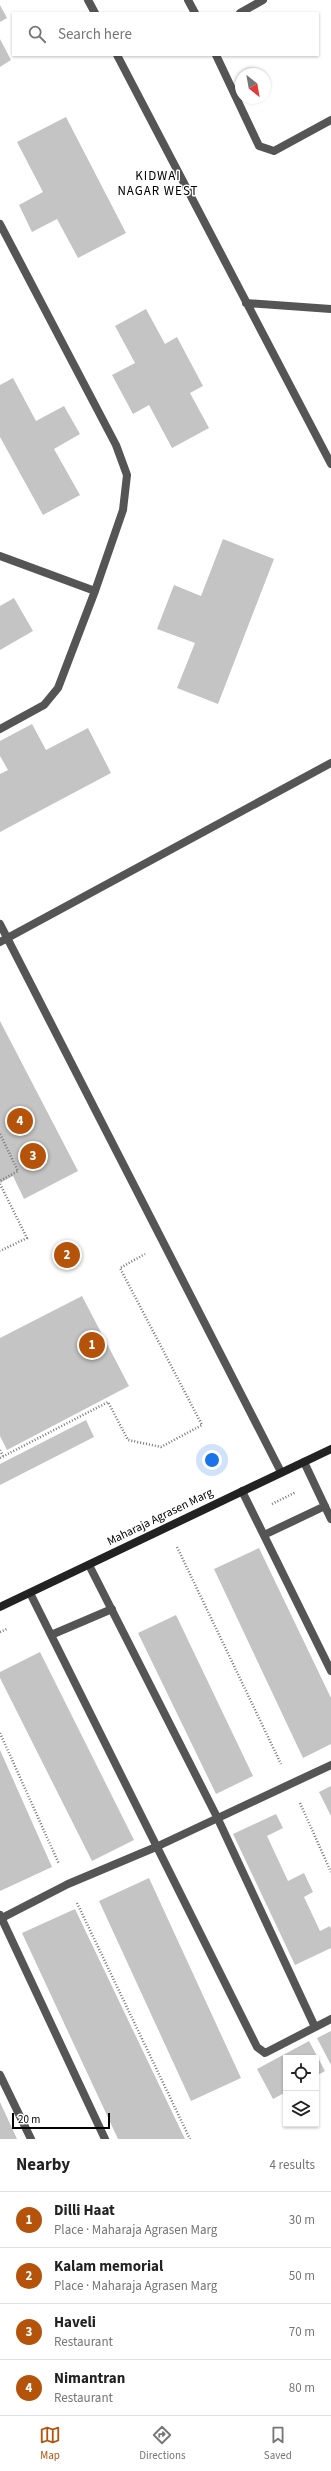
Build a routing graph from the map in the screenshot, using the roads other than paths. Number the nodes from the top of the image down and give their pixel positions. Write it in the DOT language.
graph roads {
  1 [pos="88,0"];
  2 [pos="188,0"];
  3 [pos="263,0"];
  4 [pos="94,12"];
  5 [pos="194,12"];
  6 [pos="242,12"];
  7 [pos="117,56"];
  8 [pos="216,56"];
  9 [pos="331,120"];
  10 [pos="0,224"];
  11 [pos="246,303"];
  12 [pos="331,309"];
  13 [pos="331,464"];
  14 [pos="0,556"];
  15 [pos="95,591"];
  16 [pos="0,729"];
  17 [pos="331,763"];
  18 [pos="0,924"];
  19 [pos="4,940"];
  20 [pos="331,1449"];
  21 [pos="304,1462"];
  22 [pos="282,1472"];
  23 [pos="242,1492"];
  24 [pos="325,1506"];
  25 [pos="331,1519"];
  26 [pos="264,1535"];
  27 [pos="89,1565"];
  28 [pos="30,1593"];
  29 [pos="0,1608"];
  30 [pos="112,1609"];
  31 [pos="52,1635"];
  32 [pos="331,1672"];
  33 [pos="331,1765"];
  34 [pos="217,1817"];
  35 [pos="156,1847"];
  36 [pos="1,1917"];
  37 [pos="331,2019"];
  38 [pos="315,2027"];
  39 [pos="0,2075"];
  40 [pos="31,2139"];
  41 [pos="105,2139"];
  1 -- 4 [label="street"];
  2 -- 5 [label="street"];
  3 -- 6 [label="street"];
  7 -- 11 [label="street"];
  8 -- 9 [label="street"];
  10 -- 15 [label="street"];
  11 -- 12 [label="street"];
  11 -- 13 [label="street"];
  14 -- 15 [label="street"];
  15 -- 16 [label="street"];
  17 -- 19 [label="street"];
  18 -- 19 [label="street"];
  19 -- 22 [label="street"];
  20 -- 21 [label="street, Maharaja Agrasen Marg"];
  21 -- 22 [label="street, Maharaja Agrasen Marg"];
  21 -- 24 [label="street"];
  22 -- 23 [label="street, Maharaja Agrasen Marg"];
  23 -- 26 [label="street"];
  23 -- 27 [label="street, Maharaja Agrasen Marg"];
  24 -- 25 [label="street"];
  24 -- 26 [label="street"];
  26 -- 32 [label="street"];
  27 -- 28 [label="street, Maharaja Agrasen Marg"];
  27 -- 30 [label="street"];
  28 -- 29 [label="street, Maharaja Agrasen Marg"];
  28 -- 31 [label="street"];
  30 -- 31 [label="street"];
  30 -- 34 [label="street"];
  31 -- 35 [label="street"];
  33 -- 34 [label="street"];
  34 -- 35 [label="street"];
  34 -- 38 [label="street"];
  35 -- 36 [label="street"];
  35 -- 38 [label="street"];
  36 -- 41 [label="street"];
  37 -- 38 [label="street"];
  39 -- 40 [label="street"];
}
